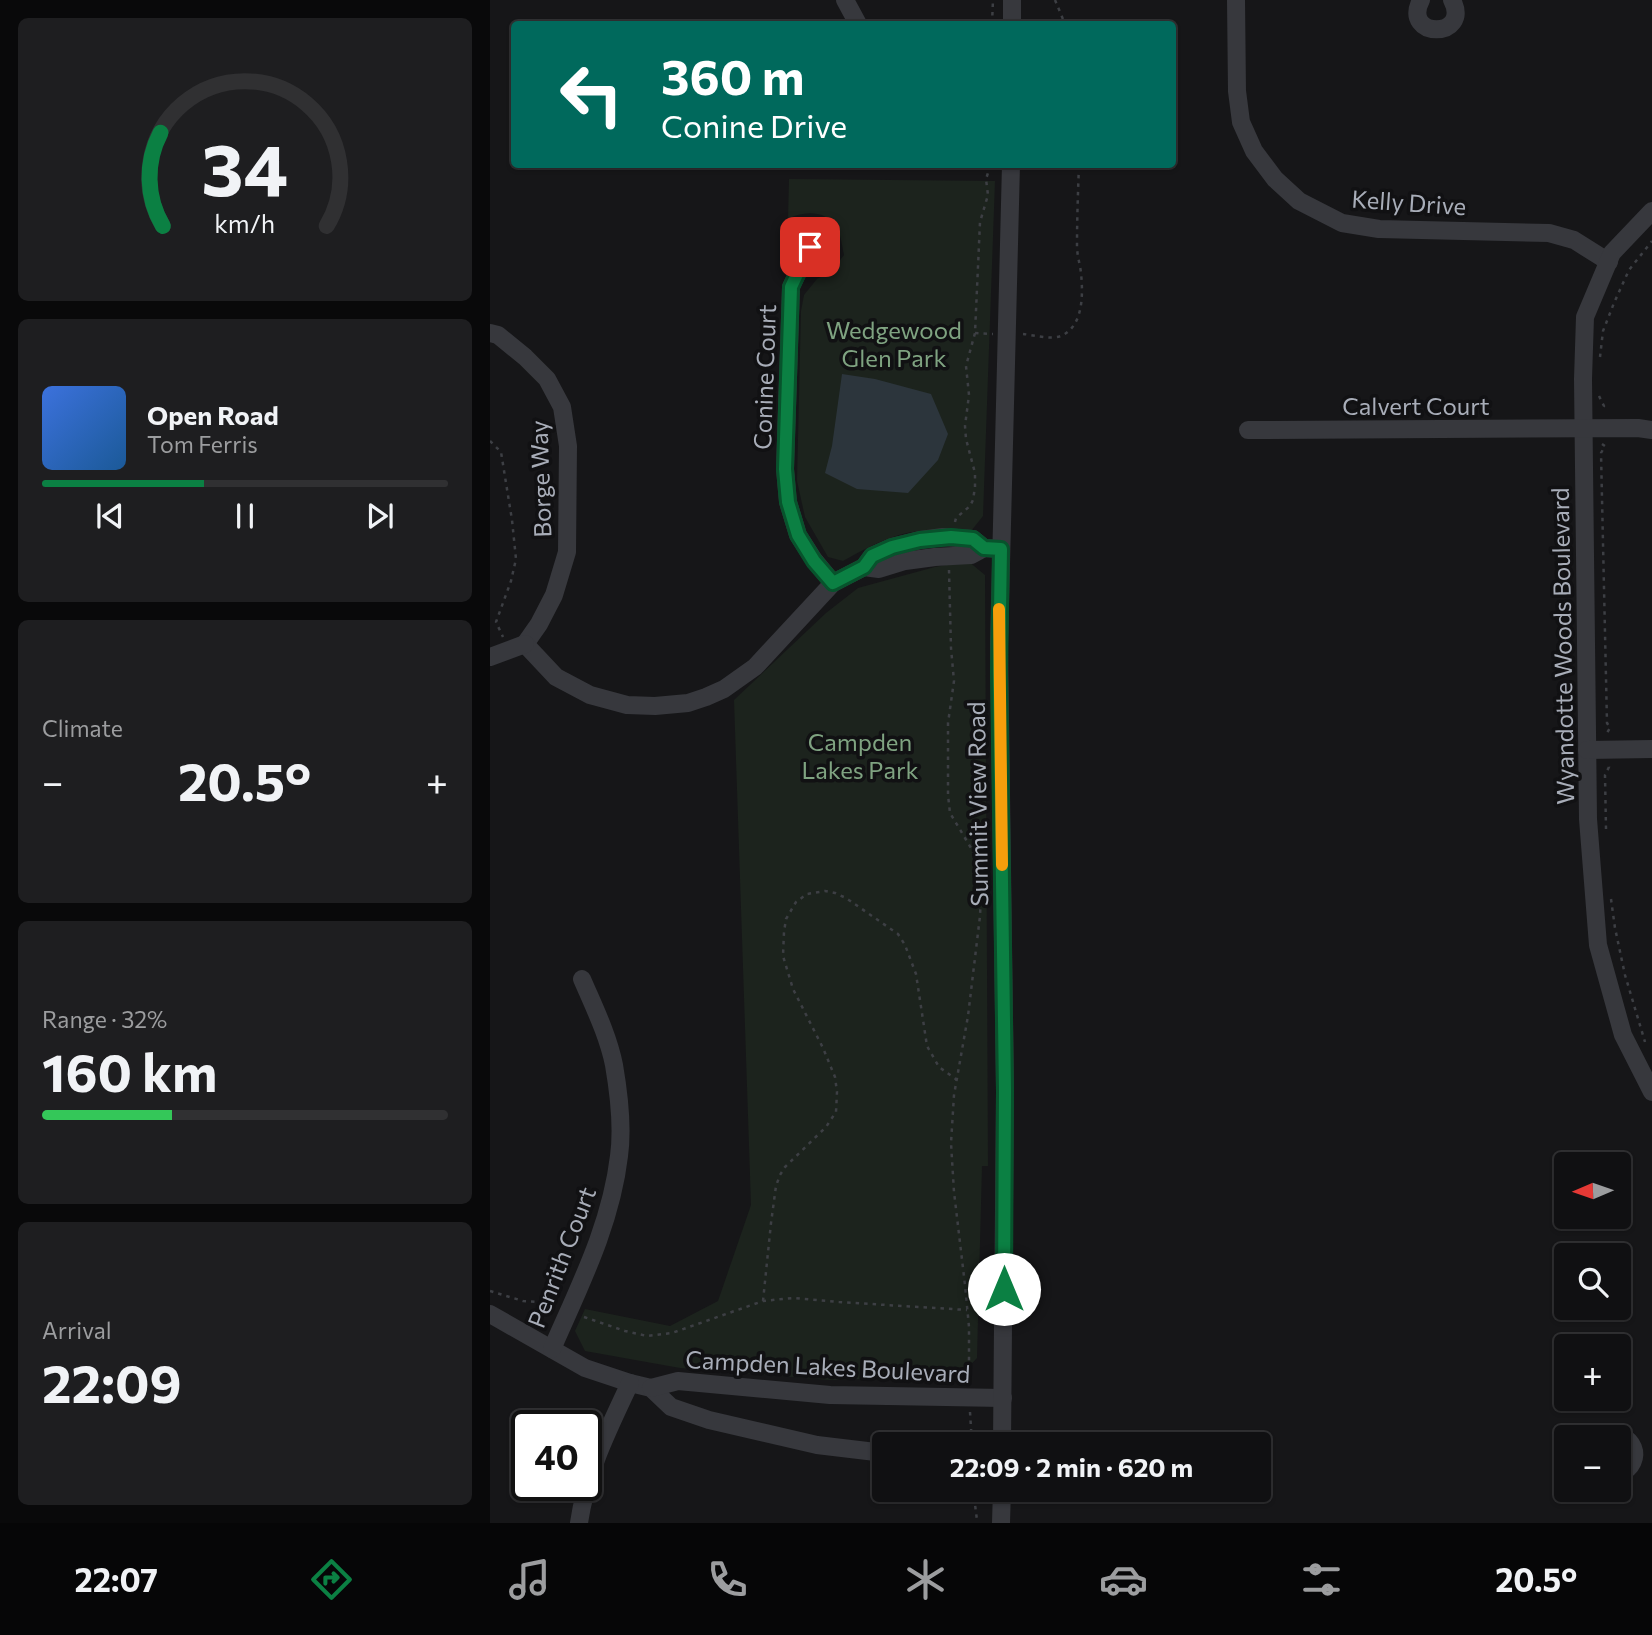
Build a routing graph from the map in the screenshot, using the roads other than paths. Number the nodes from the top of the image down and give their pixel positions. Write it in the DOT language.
graph roads {
  1 [pos="845,0"];
  2 [pos="1012,0"];
  3 [pos="1236,0"];
  4 [pos="1421,0"];
  5 [pos="1452,0"];
  6 [pos="856,21"];
  7 [pos="1012,21"];
  8 [pos="1011,168"];
  9 [pos="1652,211"];
  10 [pos="810,247"];
  11 [pos="1609,262"];
  12 [pos="490,333"];
  13 [pos="1593,429"];
  14 [pos="1248,430"];
  15 [pos="1652,430"];
  16 [pos="992,548"];
  17 [pos="864,567"];
  18 [pos="833,583"];
  19 [pos="517,647"];
  20 [pos="490,657"];
  21 [pos="1652,749"];
  22 [pos="1587,750"];
  23 [pos="582,979"];
  24 [pos="1652,1092"];
  25 [pos="490,1314"];
  26 [pos="552,1349"];
  27 [pos="630,1383"];
  28 [pos="651,1388"];
  29 [pos="1003,1398"];
  30 [pos="1002,1432"];
  31 [pos="872,1451"];
  32 [pos="1002,1502"];
  33 [pos="579,1523"];
  34 [pos="1001,1523"];
  1 -- 6 [label="street"];
  2 -- 7 [label="street"];
  3 -- 11 [label="street, Kelly Drive"];
  4 -- 5 [label="street"];
  8 -- 16 [label="street, Summit View Road"];
  9 -- 11 [label="street, Wyandotte Woods Boulevard"];
  10 -- 18 [label="street, Conine Court"];
  11 -- 13 [label="street, Wyandotte Woods Boulevard"];
  12 -- 19 [label="street, Borge Way"];
  13 -- 14 [label="street, Calvert Court"];
  13 -- 15 [label="street, Calvert Court"];
  13 -- 22 [label="street, Wyandotte Woods Boulevard"];
  16 -- 17 [label="street"];
  16 -- 17 [label="street"];
  16 -- 29 [label="street, Summit View Road"];
  17 -- 18 [label="street"];
  18 -- 19 [label="street"];
  19 -- 20 [label="street"];
  21 -- 22 [label="street"];
  22 -- 24 [label="street, Wyandotte Woods Boulevard"];
  23 -- 26 [label="street, Penrith Court"];
  25 -- 26 [label="street, Campden Lakes Boulevard"];
  26 -- 27 [label="street, Campden Lakes Boulevard"];
  27 -- 28 [label="street, Campden Lakes Boulevard"];
  27 -- 33 [label="street"];
  28 -- 29 [label="street, Campden Lakes Boulevard"];
  28 -- 31 [label="street, Campden Lakes Boulevard"];
  29 -- 30 [label="street, Summit View Road"];
  32 -- 34 [label="street"];
}
